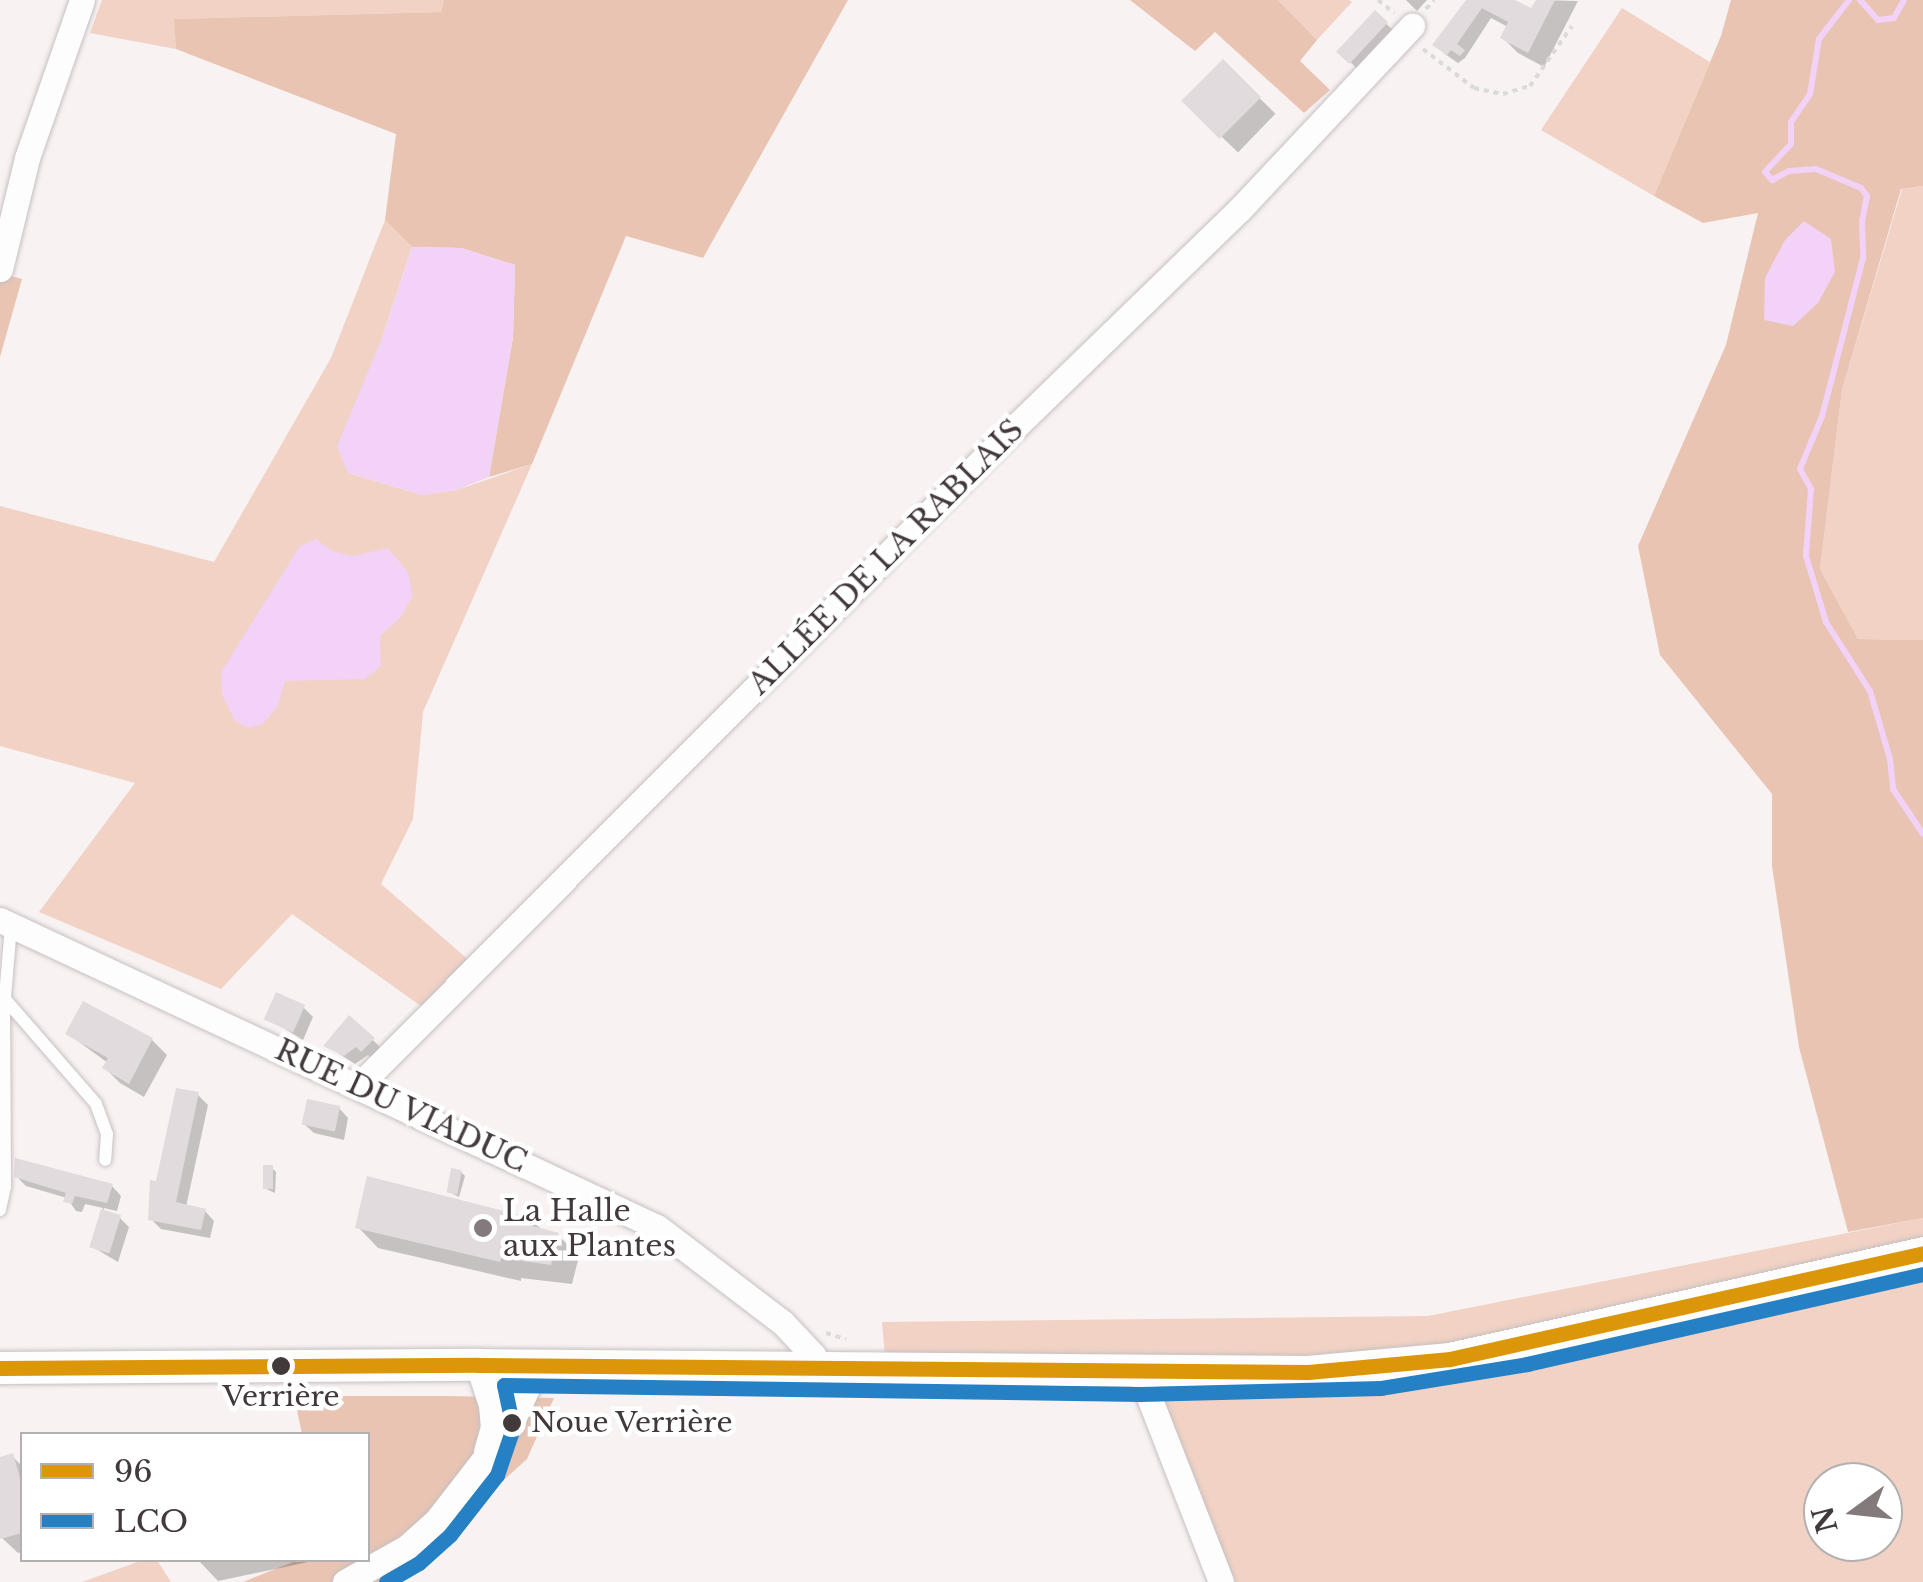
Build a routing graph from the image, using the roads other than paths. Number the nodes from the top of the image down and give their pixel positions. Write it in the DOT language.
graph roads {
  1 [pos="82,0"];
  2 [pos="1408,30"];
  3 [pos="0,269"];
  4 [pos="5,922"];
  5 [pos="4,998"];
  6 [pos="358,1086"];
  7 [pos="105,1160"];
  8 [pos="0,1210"];
  9 [pos="1923,1253"];
  10 [pos="478,1365"];
  11 [pos="537,1366"];
  12 [pos="0,1368"];
  13 [pos="814,1371"];
  14 [pos="1140,1374"];
  15 [pos="480,1465"];
  16 [pos="345,1582"];
  17 [pos="1221,1582"];
  1 -- 3 [label="street"];
  2 -- 6 [label="street, ALLÉE DE LA RABLAIS"];
  4 -- 5 [label="lane"];
  4 -- 6 [label="street, RUE DU VIADUC"];
  5 -- 7 [label="lane"];
  5 -- 8 [label="lane"];
  6 -- 13 [label="street, RUE DU VIADUC"];
  9 -- 14 [label="street"];
  10 -- 11 [label="street"];
  10 -- 12 [label="street"];
  10 -- 15 [label="street"];
  11 -- 13 [label="street"];
  11 -- 15 [label="street"];
  13 -- 14 [label="street"];
  14 -- 17 [label="street"];
  15 -- 16 [label="street"];
}
